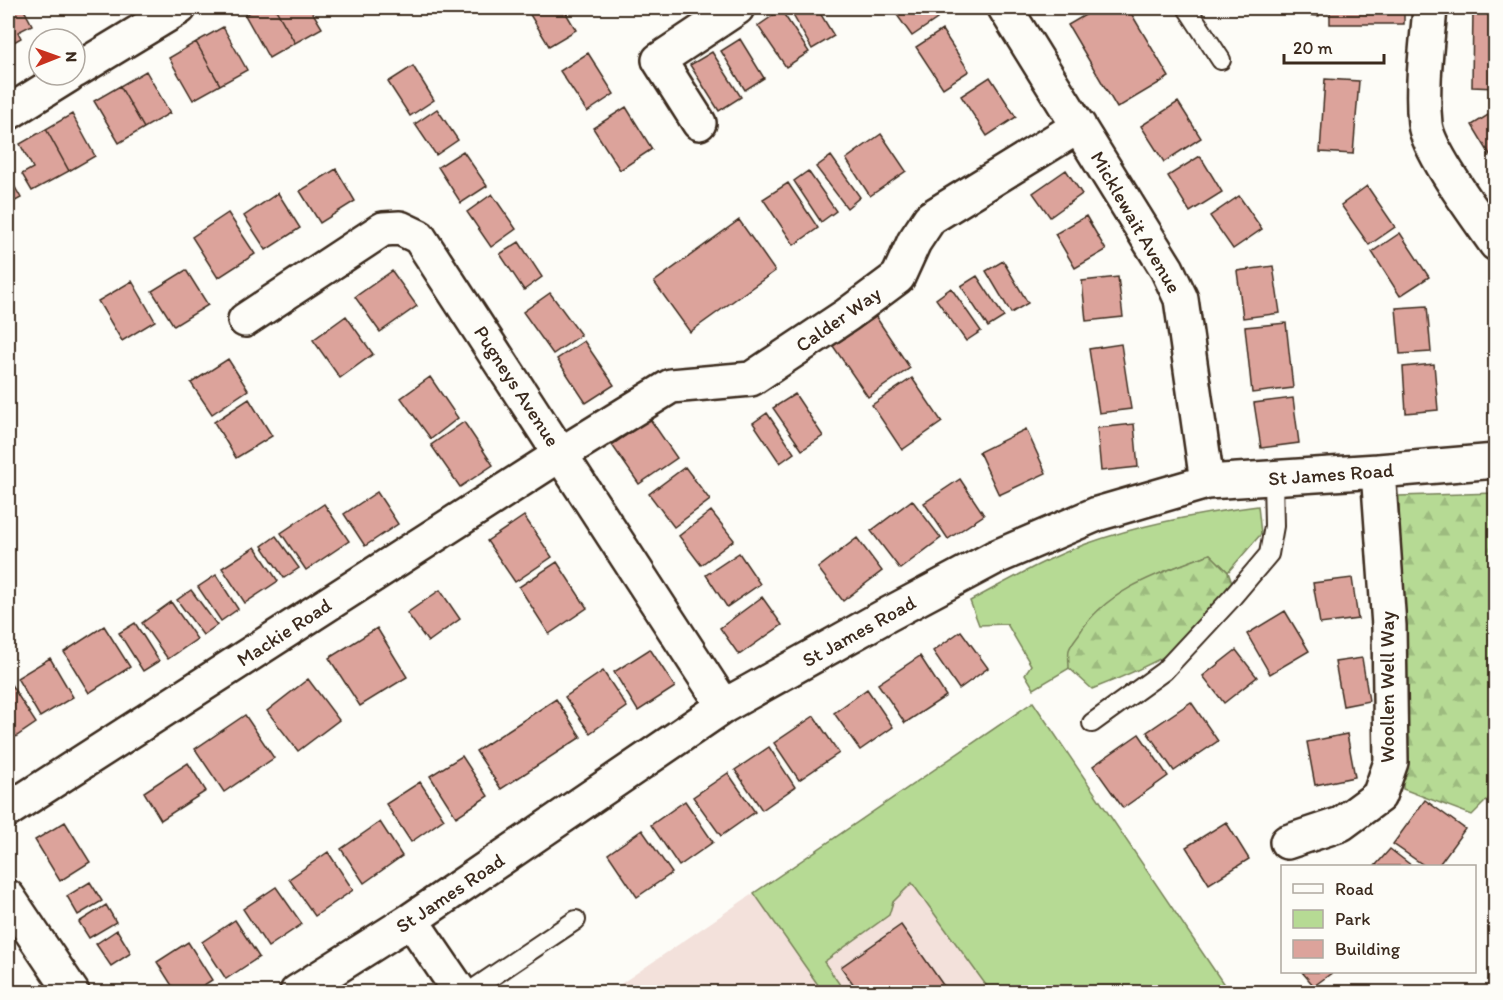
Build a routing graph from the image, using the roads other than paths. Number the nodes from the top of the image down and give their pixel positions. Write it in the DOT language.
graph roads {
  1 [pos="179,8"];
  2 [pos="737,8"];
  3 [pos="1186,8"];
  4 [pos="1430,8"];
  5 [pos="1016,11"];
  6 [pos="1221,60"];
  7 [pos="87,64"];
  8 [pos="49,87"];
  9 [pos="8,112"];
  10 [pos="699,123"];
  11 [pos="1079,126"];
  12 [pos="1496,244"];
  13 [pos="245,320"];
  14 [pos="561,454"];
  15 [pos="1496,461"];
  16 [pos="1378,471"];
  17 [pos="1274,477"];
  18 [pos="1207,482"];
  19 [pos="724,706"];
  20 [pos="1092,723"];
  21 [pos="8,810"];
  22 [pos="1287,842"];
  23 [pos="8,897"];
  24 [pos="411,920"];
  25 [pos="576,920"];
  26 [pos="72,993"];
  27 [pos="297,993"];
  28 [pos="460,993"];
  29 [pos="468,993"];
  1 -- 7 [label="street"];
  2 -- 10 [label="street"];
  3 -- 6 [label="lane"];
  4 -- 12 [label="street"];
  5 -- 11 [label="street, Micklewait Avenue"];
  8 -- 9 [label="street"];
  11 -- 14 [label="street, Calder Way"];
  11 -- 18 [label="street, Micklewait Avenue"];
  13 -- 14 [label="street, Pugneys Avenue"];
  14 -- 19 [label="street, Pugneys Avenue"];
  14 -- 21 [label="street, Mackie Road"];
  15 -- 16 [label="street, St James Road"];
  16 -- 17 [label="street, St James Road"];
  16 -- 22 [label="street, Woollen Well Way"];
  17 -- 18 [label="street, St James Road"];
  17 -- 20 [label="lane"];
  18 -- 19 [label="street, St James Road"];
  19 -- 24 [label="street, St James Road"];
  23 -- 26 [label="street"];
  24 -- 27 [label="street, St James Road"];
  24 -- 28 [label="street"];
  25 -- 29 [label="lane"];
}
